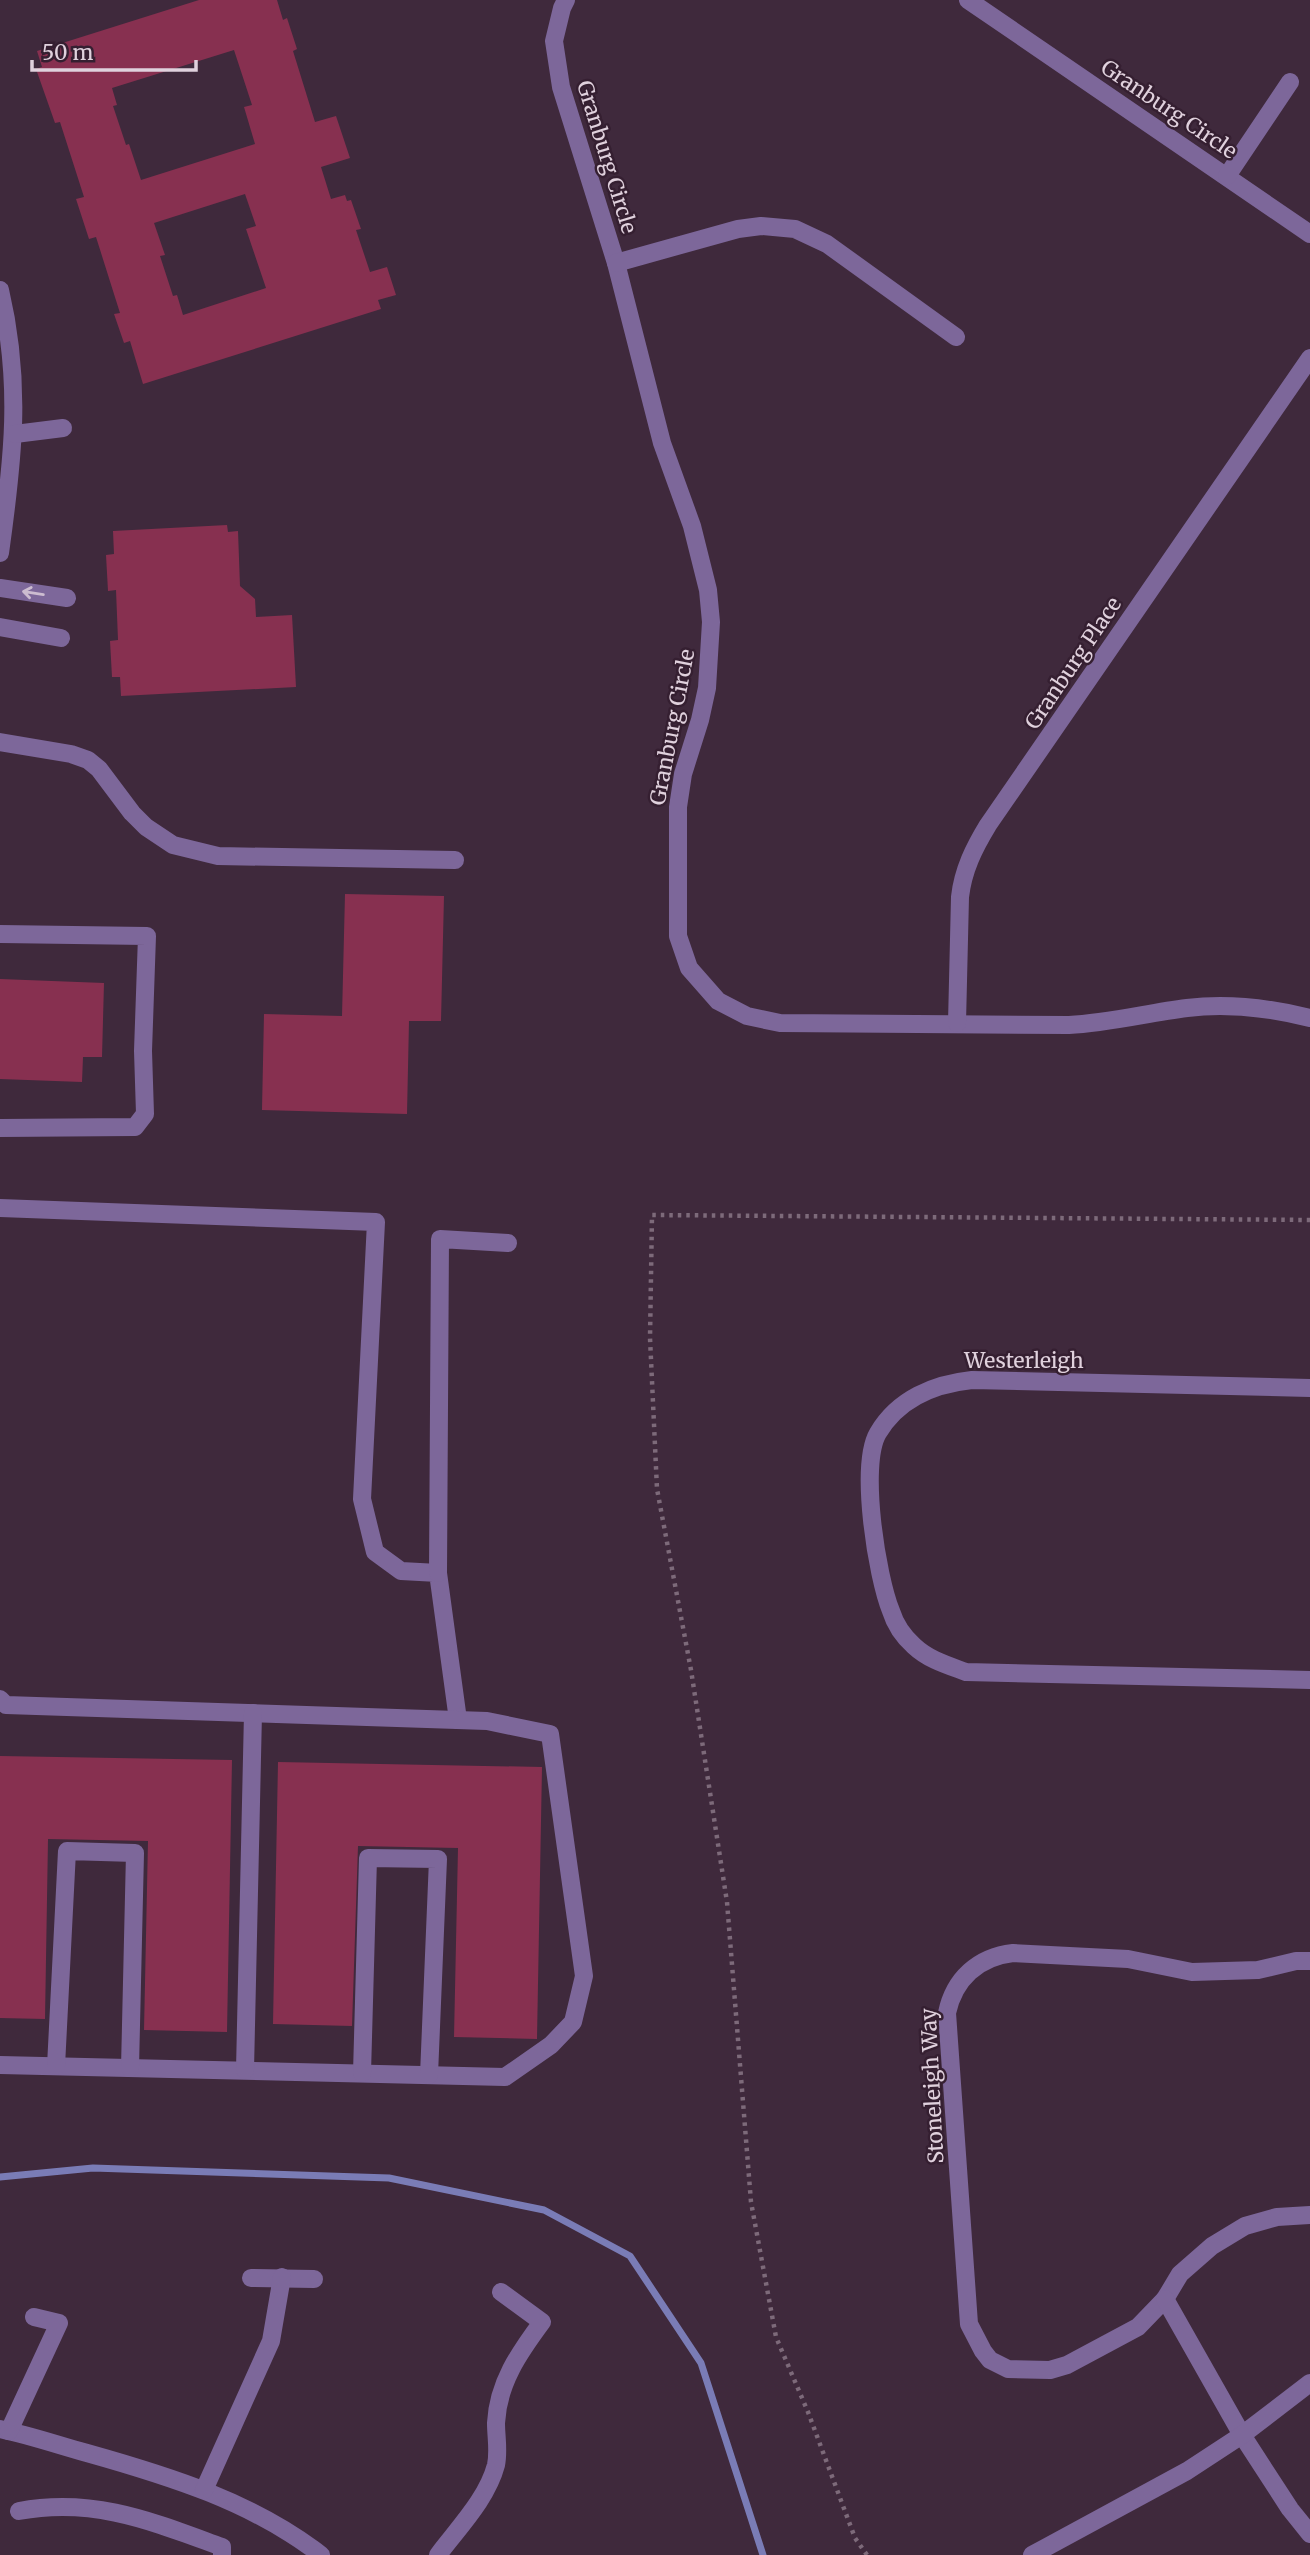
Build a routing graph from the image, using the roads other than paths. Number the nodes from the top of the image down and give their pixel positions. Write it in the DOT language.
graph roads {
  1 [pos="566,0"];
  2 [pos="968,0"];
  3 [pos="1290,82"];
  4 [pos="1227,176"];
  5 [pos="1310,234"];
  6 [pos="616,262"];
  7 [pos="0,290"];
  8 [pos="3,314"];
  9 [pos="956,337"];
  10 [pos="5,338"];
  11 [pos="1310,358"];
  12 [pos="63,428"];
  13 [pos="15,433"];
  14 [pos="0,553"];
  15 [pos="0,588"];
  16 [pos="67,598"];
  17 [pos="0,627"];
  18 [pos="61,638"];
  19 [pos="0,742"];
  20 [pos="455,860"];
  21 [pos="0,934"];
  22 [pos="1310,1018"];
  23 [pos="957,1023"];
  24 [pos="0,1128"];
  25 [pos="0,1208"];
  26 [pos="508,1243"];
  27 [pos="1310,1388"];
  28 [pos="438,1573"];
  29 [pos="1310,1680"];
  30 [pos="0,1699"];
  31 [pos="253,1713"];
  32 [pos="458,1720"];
  33 [pos="1310,1961"];
  34 [pos="0,2065"];
  35 [pos="56,2066"];
  36 [pos="130,2068"];
  37 [pos="245,2070"];
  38 [pos="362,2073"];
  39 [pos="429,2075"];
  40 [pos="1310,2216"];
  41 [pos="282,2277"];
  42 [pos="251,2278"];
  43 [pos="314,2279"];
  44 [pos="501,2292"];
  45 [pos="1165,2299"];
  46 [pos="34,2317"];
  47 [pos="1310,2384"];
  48 [pos="4,2430"];
  49 [pos="1242,2435"];
  50 [pos="204,2490"];
  51 [pos="19,2511"];
  52 [pos="1310,2534"];
  53 [pos="222,2555"];
  54 [pos="321,2555"];
  55 [pos="438,2555"];
  56 [pos="1032,2555"];
  1 -- 6 [label="street, Granburg Circle"];
  2 -- 4 [label="street, Granburg Circle"];
  3 -- 4 [label="street"];
  4 -- 5 [label="street, Granburg Circle"];
  6 -- 9 [label="street"];
  6 -- 23 [label="street, Granburg Circle"];
  7 -- 8 [label="street"];
  8 -- 10 [label="street"];
  10 -- 13 [label="street"];
  11 -- 23 [label="street, Granburg Place"];
  12 -- 13 [label="street"];
  13 -- 14 [label="street"];
  16 -- 15 [label="street, one-way"];
  17 -- 18 [label="street"];
  19 -- 20 [label="street"];
  21 -- 24 [label="street"];
  22 -- 23 [label="street, Granburg Circle"];
  25 -- 28 [label="street"];
  26 -- 28 [label="street"];
  27 -- 29 [label="street, Westerleigh"];
  28 -- 32 [label="street"];
  30 -- 31 [label="street"];
  31 -- 32 [label="street"];
  31 -- 37 [label="street"];
  32 -- 39 [label="street"];
  33 -- 45 [label="street, Stoneleigh Way"];
  34 -- 35 [label="street"];
  35 -- 36 [label="street"];
  35 -- 36 [label="street"];
  36 -- 37 [label="street"];
  37 -- 38 [label="street"];
  38 -- 39 [label="street"];
  38 -- 39 [label="street"];
  40 -- 45 [label="street"];
  41 -- 42 [label="street"];
  41 -- 43 [label="street"];
  41 -- 50 [label="street"];
  44 -- 55 [label="street"];
  45 -- 49 [label="street"];
  46 -- 48 [label="street"];
  47 -- 49 [label="street"];
  48 -- 50 [label="street"];
  49 -- 52 [label="street"];
  49 -- 56 [label="street"];
  50 -- 54 [label="street"];
  51 -- 53 [label="street"];
}
